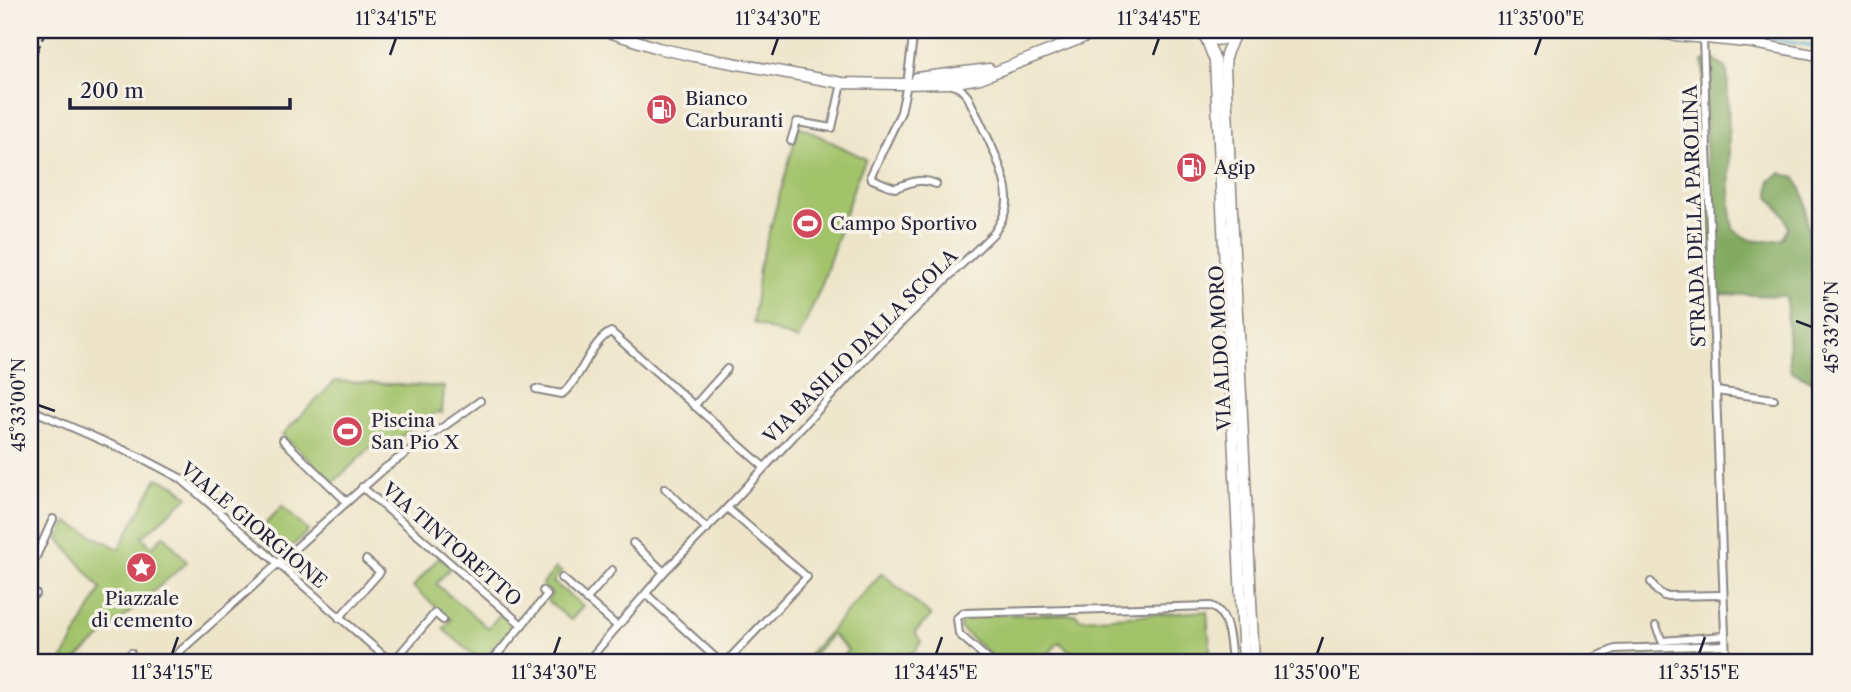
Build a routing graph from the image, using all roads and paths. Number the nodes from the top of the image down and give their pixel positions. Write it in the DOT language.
graph roads {
  1 [pos="603,30"];
  2 [pos="914,30"];
  3 [pos="1102,30"];
  4 [pos="1196,30"];
  5 [pos="1619,30"];
  6 [pos="1753,30"];
  7 [pos="1236,31"];
  8 [pos="1206,38"];
  9 [pos="1703,39"];
  10 [pos="1752,43"];
  11 [pos="1821,56"];
  12 [pos="1003,67"];
  13 [pos="983,71"];
  14 [pos="974,79"];
  15 [pos="908,81"];
  16 [pos="842,83"];
  17 [pos="961,85"];
  18 [pos="968,97"];
  19 [pos="791,141"];
  20 [pos="936,184"];
  21 [pos="727,369"];
  22 [pos="536,389"];
  23 [pos="1716,391"];
  24 [pos="1774,399"];
  25 [pos="480,401"];
  26 [pos="694,406"];
  27 [pos="30,410"];
  28 [pos="282,440"];
  29 [pos="764,467"];
  30 [pos="362,488"];
  31 [pos="665,488"];
  32 [pos="347,502"];
  33 [pos="727,508"];
  34 [pos="53,519"];
  35 [pos="707,529"];
  36 [pos="634,543"];
  37 [pos="366,559"];
  38 [pos="278,565"];
  39 [pos="30,570"];
  40 [pos="612,570"];
  41 [pos="664,572"];
  42 [pos="562,578"];
  43 [pos="1651,582"];
  44 [pos="543,591"];
  45 [pos="646,594"];
  46 [pos="1722,595"];
  47 [pos="586,600"];
  48 [pos="339,618"];
  49 [pos="443,620"];
  50 [pos="522,625"];
  51 [pos="617,626"];
  52 [pos="1656,626"];
  53 [pos="1724,636"];
  54 [pos="1724,645"];
  55 [pos="131,653"];
  56 [pos="1587,661"];
  57 [pos="125,662"];
  58 [pos="168,662"];
  59 [pos="392,662"];
  60 [pos="491,662"];
  61 [pos="587,662"];
  62 [pos="720,662"];
  63 [pos="726,662"];
  64 [pos="991,662"];
  65 [pos="1232,662"];
  66 [pos="1244,662"];
  67 [pos="1254,662"];
  68 [pos="1726,662"];
  1 -- 16 [label="main road"];
  2 -- 15 [label="street"];
  3 -- 12 [label="main road"];
  4 -- 8 [label="main road"];
  5 -- 9 [label="street"];
  6 -- 10 [label="street"];
  7 -- 8 [label="main road"];
  7 -- 67 [label="main road, VIA ALDO MORO"];
  8 -- 66 [label="main road, VIA ALDO MORO"];
  9 -- 10 [label="street"];
  9 -- 23 [label="street, STRADA DELLA PAROLINA"];
  10 -- 11 [label="street"];
  12 -- 13 [label="main road"];
  12 -- 14 [label="main road"];
  13 -- 15 [label="main road"];
  13 -- 17 [label="street"];
  14 -- 17 [label="main road"];
  14 -- 18 [label="street"];
  15 -- 16 [label="main road"];
  15 -- 17 [label="main road"];
  15 -- 20 [label="street"];
  16 -- 19 [label="street"];
  17 -- 18 [label="street, VIA BASILIO DALLA SCOLA"];
  18 -- 29 [label="street, VIA BASILIO DALLA SCOLA"];
  21 -- 26 [label="street"];
  22 -- 26 [label="street, VIA BASILIO DALLA SCOLA"];
  23 -- 24 [label="street"];
  23 -- 46 [label="street, STRADA DELLA PAROLINA"];
  25 -- 30 [label="street"];
  26 -- 29 [label="street, VIA BASILIO DALLA SCOLA"];
  27 -- 38 [label="street, VIALE GIORGIONE"];
  28 -- 32 [label="street"];
  29 -- 33 [label="street, VIA BASILIO DALLA SCOLA"];
  30 -- 32 [label="street"];
  30 -- 50 [label="street, VIA TINTORETTO"];
  31 -- 35 [label="street"];
  32 -- 38 [label="street"];
  33 -- 35 [label="street, VIA BASILIO DALLA SCOLA"];
  33 -- 63 [label="street"];
  34 -- 39 [label="street"];
  35 -- 41 [label="street, VIA BASILIO DALLA SCOLA"];
  36 -- 41 [label="street"];
  37 -- 48 [label="street"];
  38 -- 48 [label="street, VIALE GIORGIONE"];
  38 -- 58 [label="street"];
  40 -- 47 [label="street"];
  41 -- 45 [label="street, VIA BASILIO DALLA SCOLA"];
  42 -- 47 [label="street"];
  43 -- 46 [label="street"];
  44 -- 50 [label="street, VIA TINTORETTO"];
  45 -- 51 [label="street, VIA BASILIO DALLA SCOLA"];
  45 -- 62 [label="street"];
  46 -- 53 [label="street, STRADA DELLA PAROLINA"];
  47 -- 51 [label="street"];
  48 -- 59 [label="street, VIALE GIORGIONE"];
  49 -- 59 [label="street, VIALE GIORGIONE"];
  50 -- 60 [label="street, VIA TINTORETTO"];
  51 -- 61 [label="street, VIA BASILIO DALLA SCOLA"];
  52 -- 53 [label="street"];
  53 -- 54 [label="street, STRADA DELLA PAROLINA"];
  54 -- 56 [label="street"];
  54 -- 68 [label="street, STRADA DELLA PAROLINA"];
  55 -- 57 [label="street"];
  64 -- 65 [label="street"];
}
